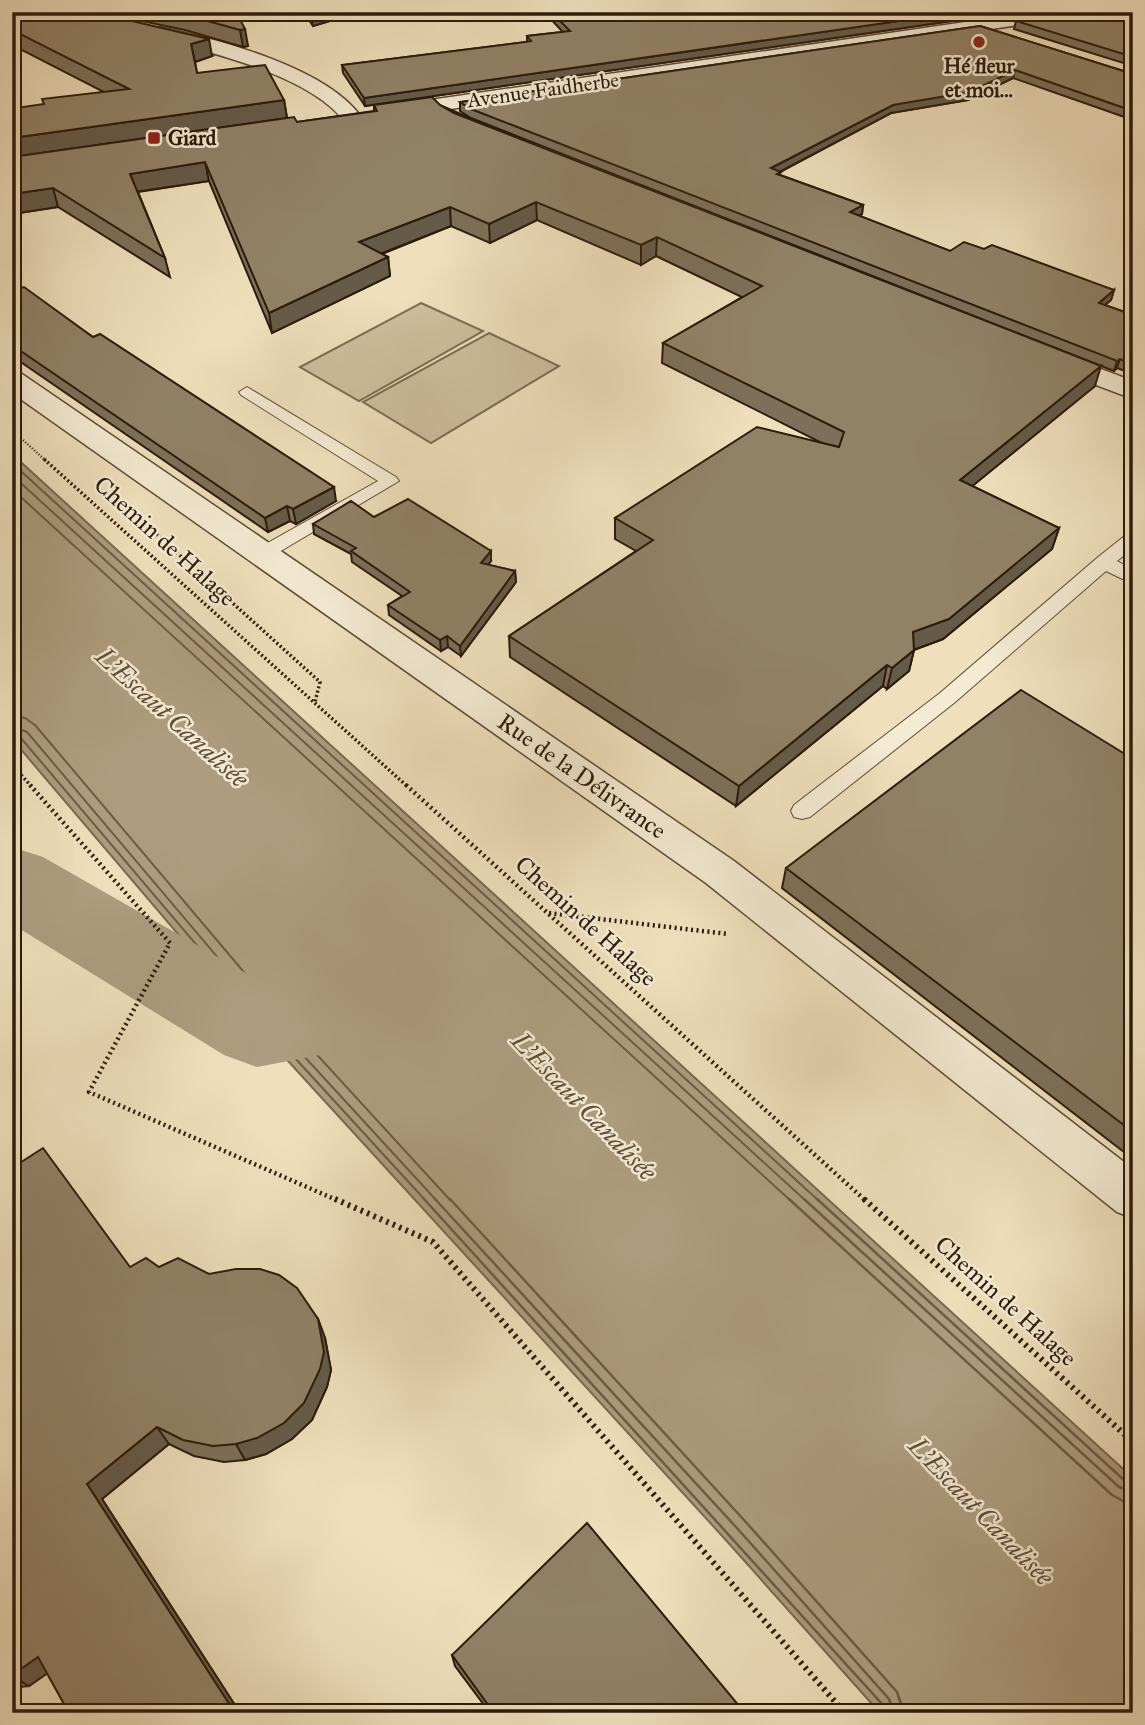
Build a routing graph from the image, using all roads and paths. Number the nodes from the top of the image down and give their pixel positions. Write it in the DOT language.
graph roads {
  1 [pos="954,12"];
  2 [pos="1073,12"];
  3 [pos="981,26"];
  4 [pos="146,31"];
  5 [pos="1013,38"];
  6 [pos="439,105"];
  7 [pos="352,118"];
  8 [pos="330,121"];
  9 [pos="463,124"];
  10 [pos="1030,350"];
  11 [pos="12,380"];
  12 [pos="1133,390"];
  13 [pos="247,392"];
  14 [pos="12,430"];
  15 [pos="131,511"];
  16 [pos="1133,538"];
  17 [pos="262,554"];
  18 [pos="1104,562"];
  19 [pos="1133,578"];
  20 [pos="315,702"];
  21 [pos="12,765"];
  22 [pos="802,810"];
  23 [pos="548,913"];
  24 [pos="735,935"];
  25 [pos="1133,1197"];
  26 [pos="1133,1442"];
  27 [pos="845,1713"];
  1 -- 3 [label="street"];
  2 -- 3 [label="street, Avenue Faidherbe"];
  3 -- 5 [label="street"];
  3 -- 6 [label="street, Avenue Faidherbe"];
  4 -- 7 [label="street"];
  6 -- 7 [label="street, Avenue Faidherbe"];
  6 -- 9 [label="street"];
  7 -- 8 [label="street, Avenue Faidherbe"];
  10 -- 12 [label="street"];
  11 -- 17 [label="street, Rue de la Délivrance"];
  13 -- 17 [label="lane"];
  14 -- 20 [label="path, Chemin de Halage"];
  15 -- 20 [label="path"];
  16 -- 18 [label="lane"];
  17 -- 25 [label="street, Rue de la Délivrance"];
  18 -- 19 [label="lane"];
  18 -- 22 [label="lane"];
  20 -- 23 [label="path, Chemin de Halage"];
  21 -- 27 [label="path"];
  23 -- 24 [label="path"];
  23 -- 26 [label="path, Chemin de Halage"];
}
